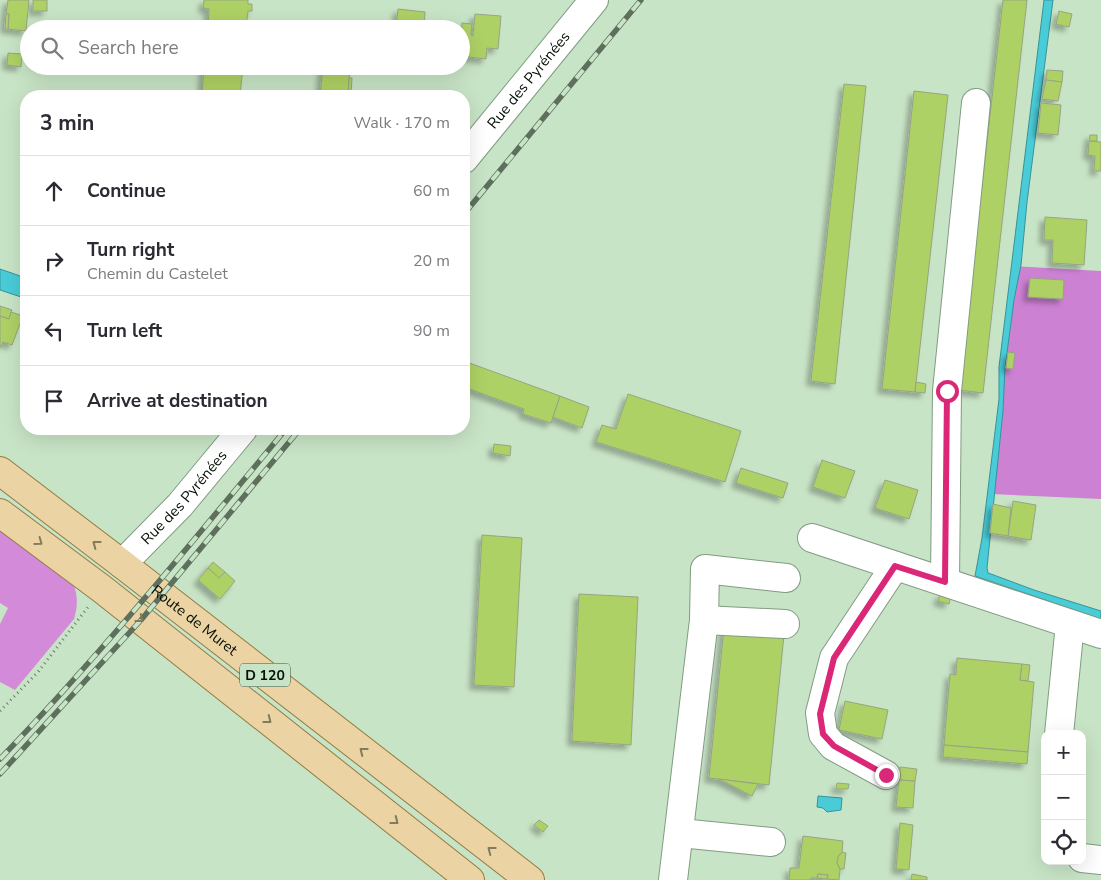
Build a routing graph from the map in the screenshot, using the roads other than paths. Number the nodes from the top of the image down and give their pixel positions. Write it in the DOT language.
graph roads {
  1 [pos="594,0"];
  2 [pos="976,103"];
  3 [pos="470,152"];
  4 [pos="238,435"];
  5 [pos="0,471"];
  6 [pos="0,513"];
  7 [pos="812,538"];
  8 [pos="122,564"];
  9 [pos="895,566"];
  10 [pos="786,578"];
  11 [pos="945,582"];
  12 [pos="704,620"];
  13 [pos="785,624"];
  14 [pos="1070,624"];
  15 [pos="1101,634"];
  16 [pos="1059,730"];
  17 [pos="886,775"];
  18 [pos="680,833"];
  19 [pos="771,842"];
  20 [pos="1086,858"];
  21 [pos="1101,860"];
  22 [pos="680,879"];
  23 [pos="470,880"];
  24 [pos="530,880"];
  1 -- 3 [label="street, Rue des Pyrénées"];
  2 -- 11 [label="street"];
  4 -- 8 [label="street, Rue des Pyrénées"];
  8 -- 5 [label="main road, Route de Muret / D 120, one-way"];
  6 -- 23 [label="main road, D 120, one-way"];
  7 -- 9 [label="street"];
  24 -- 8 [label="main road, Route de Muret / D 120, one-way"];
  9 -- 11 [label="street"];
  9 -- 17 [label="street"];
  10 -- 12 [label="street"];
  11 -- 14 [label="street"];
  12 -- 13 [label="street"];
  12 -- 18 [label="street"];
  14 -- 15 [label="street"];
  14 -- 16 [label="street"];
  18 -- 19 [label="street"];
  18 -- 22 [label="street"];
  20 -- 21 [label="street"];
}
